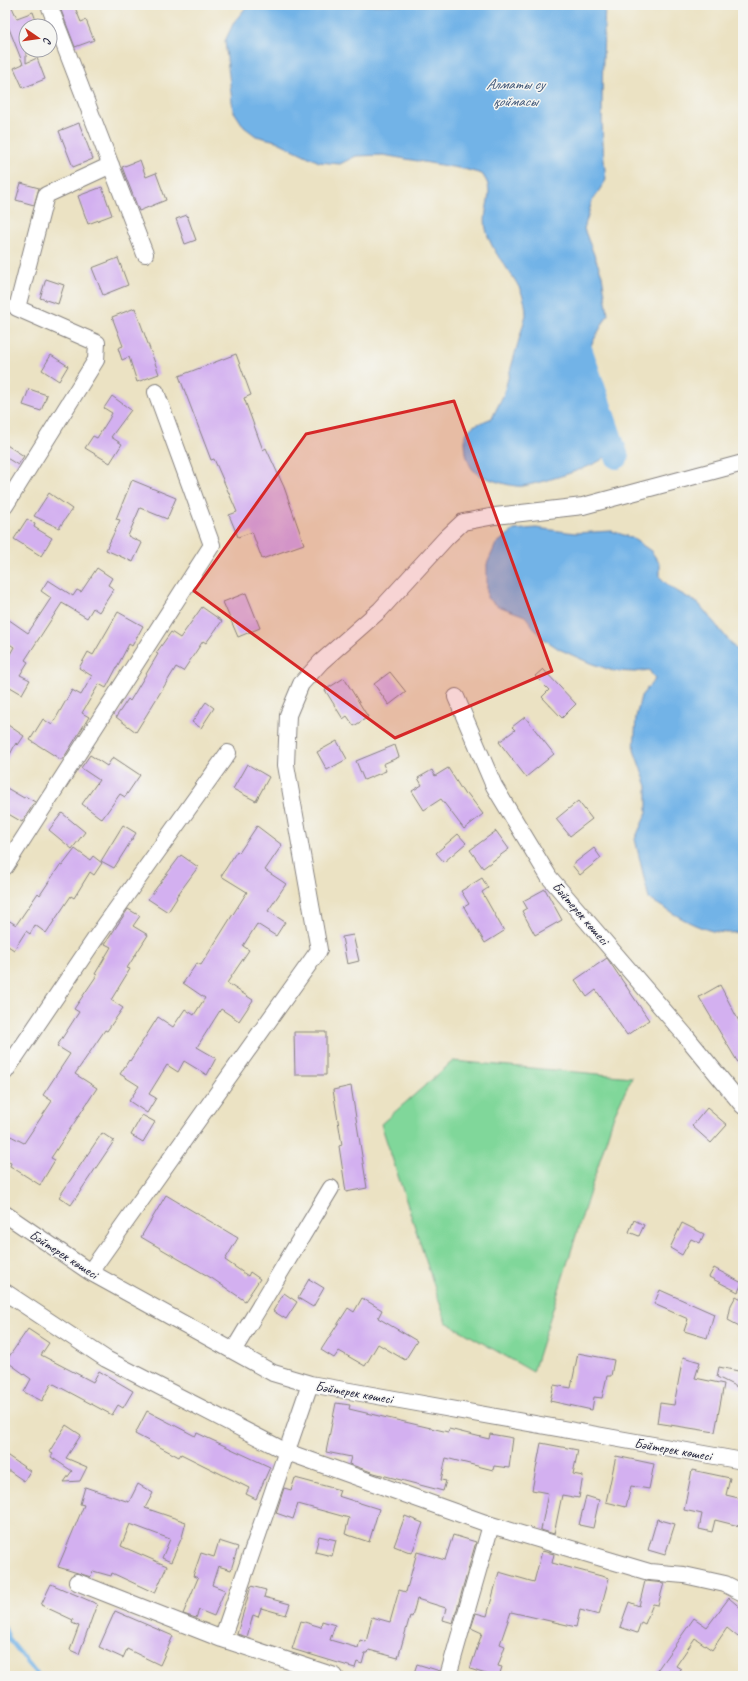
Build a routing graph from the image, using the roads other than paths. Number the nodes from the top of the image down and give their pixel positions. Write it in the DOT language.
graph roads {
  1 [pos="49,5"];
  2 [pos="111,165"];
  3 [pos="145,254"];
  4 [pos="11,306"];
  5 [pos="156,392"];
  6 [pos="743,463"];
  7 [pos="5,506"];
  8 [pos="456,697"];
  9 [pos="228,753"];
  10 [pos="5,867"];
  11 [pos="5,1072"];
  12 [pos="743,1106"];
  13 [pos="331,1188"];
  14 [pos="5,1214"];
  15 [pos="90,1272"];
  16 [pos="5,1292"];
  17 [pos="233,1351"];
  18 [pos="310,1384"];
  19 [pos="287,1452"];
  20 [pos="743,1461"];
  21 [pos="491,1525"];
  22 [pos="77,1582"];
  23 [pos="743,1594"];
  24 [pos="222,1639"];
  25 [pos="335,1676"];
  26 [pos="448,1676"];
  1 -- 2 [label="street"];
  2 -- 3 [label="street"];
  2 -- 4 [label="street"];
  4 -- 7 [label="street"];
  5 -- 10 [label="street"];
  6 -- 15 [label="street"];
  8 -- 12 [label="street, Бәйтерек көшесі"];
  9 -- 11 [label="street"];
  13 -- 17 [label="street"];
  14 -- 15 [label="street, Бәйтерек көшесі"];
  15 -- 17 [label="street, Бәйтерек көшесі"];
  16 -- 19 [label="street"];
  17 -- 18 [label="street, Бәйтерек көшесі"];
  18 -- 19 [label="street"];
  18 -- 20 [label="street, Бәйтерек көшесі"];
  19 -- 21 [label="street"];
  19 -- 24 [label="street"];
  21 -- 23 [label="street"];
  21 -- 26 [label="street"];
  22 -- 24 [label="street"];
  24 -- 25 [label="street"];
}
